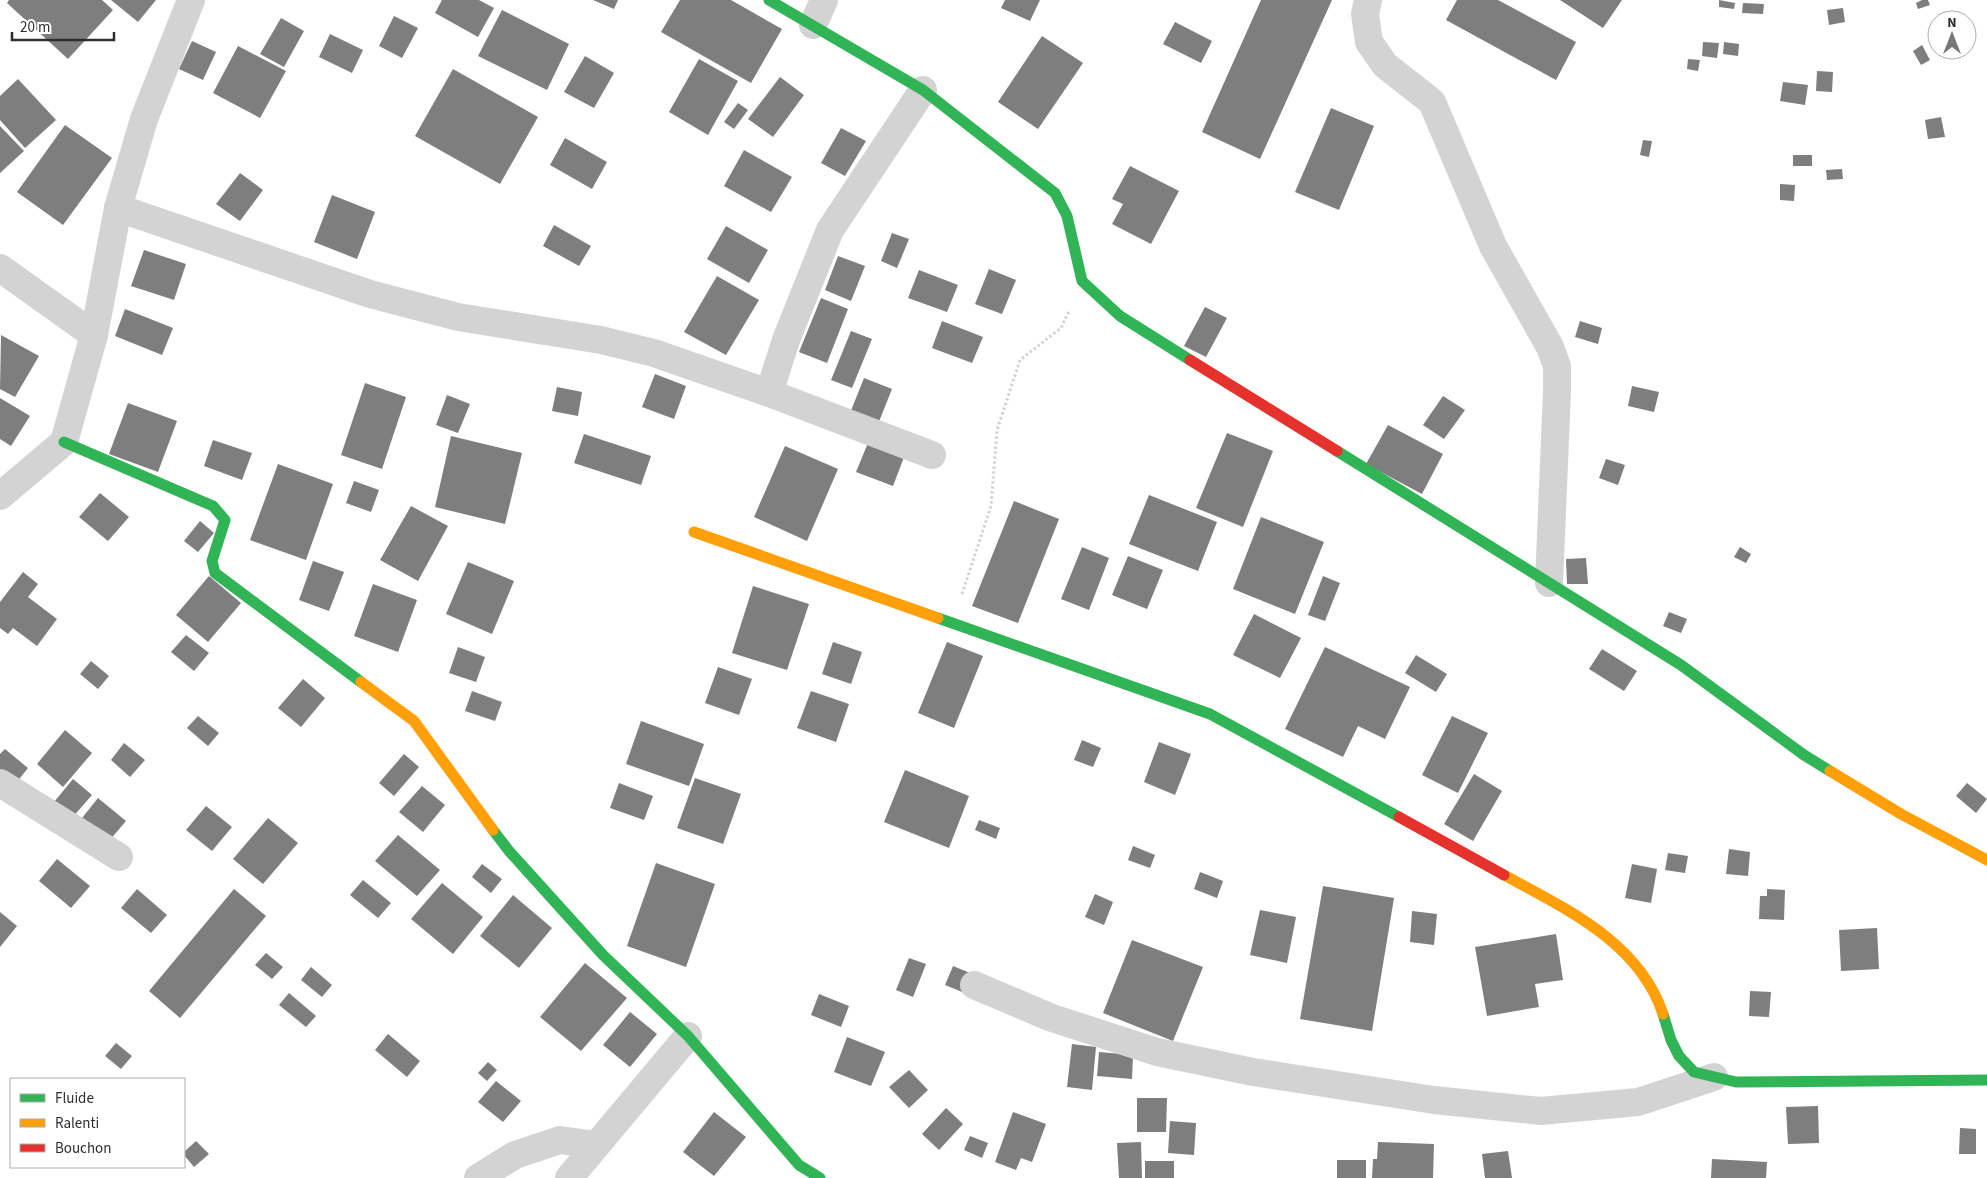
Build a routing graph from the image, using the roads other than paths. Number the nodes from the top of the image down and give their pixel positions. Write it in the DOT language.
graph roads {
  1 [pos="191,0"];
  2 [pos="769,0"];
  3 [pos="824,0"];
  4 [pos="1368,0"];
  5 [pos="813,25"];
  6 [pos="923,90"];
  7 [pos="118,208"];
  8 [pos="0,268"];
  9 [pos="94,334"];
  10 [pos="769,393"];
  11 [pos="64,442"];
  12 [pos="932,455"];
  13 [pos="0,496"];
  14 [pos="694,532"];
  15 [pos="1549,583"];
  16 [pos="0,783"];
  17 [pos="118,857"];
  18 [pos="1987,860"];
  19 [pos="974,985"];
  20 [pos="688,1036"];
  21 [pos="1714,1077"];
  22 [pos="1987,1080"];
  23 [pos="596,1145"];
  24 [pos="478,1178"];
  25 [pos="569,1178"];
  26 [pos="820,1178"];
  1 -- 7 [label="street"];
  2 -- 5 [label="street"];
  3 -- 5 [label="street"];
  4 -- 15 [label="street"];
  5 -- 6 [label="street"];
  6 -- 10 [label="street"];
  6 -- 15 [label="street"];
  7 -- 9 [label="street"];
  7 -- 10 [label="street"];
  8 -- 9 [label="street"];
  9 -- 11 [label="street"];
  10 -- 12 [label="street"];
  11 -- 13 [label="street"];
  11 -- 20 [label="street"];
  14 -- 21 [label="street"];
  15 -- 18 [label="street"];
  16 -- 17 [label="street"];
  19 -- 21 [label="street"];
  20 -- 23 [label="street"];
  20 -- 26 [label="street"];
  21 -- 22 [label="street"];
  23 -- 24 [label="street"];
  23 -- 25 [label="street"];
}
